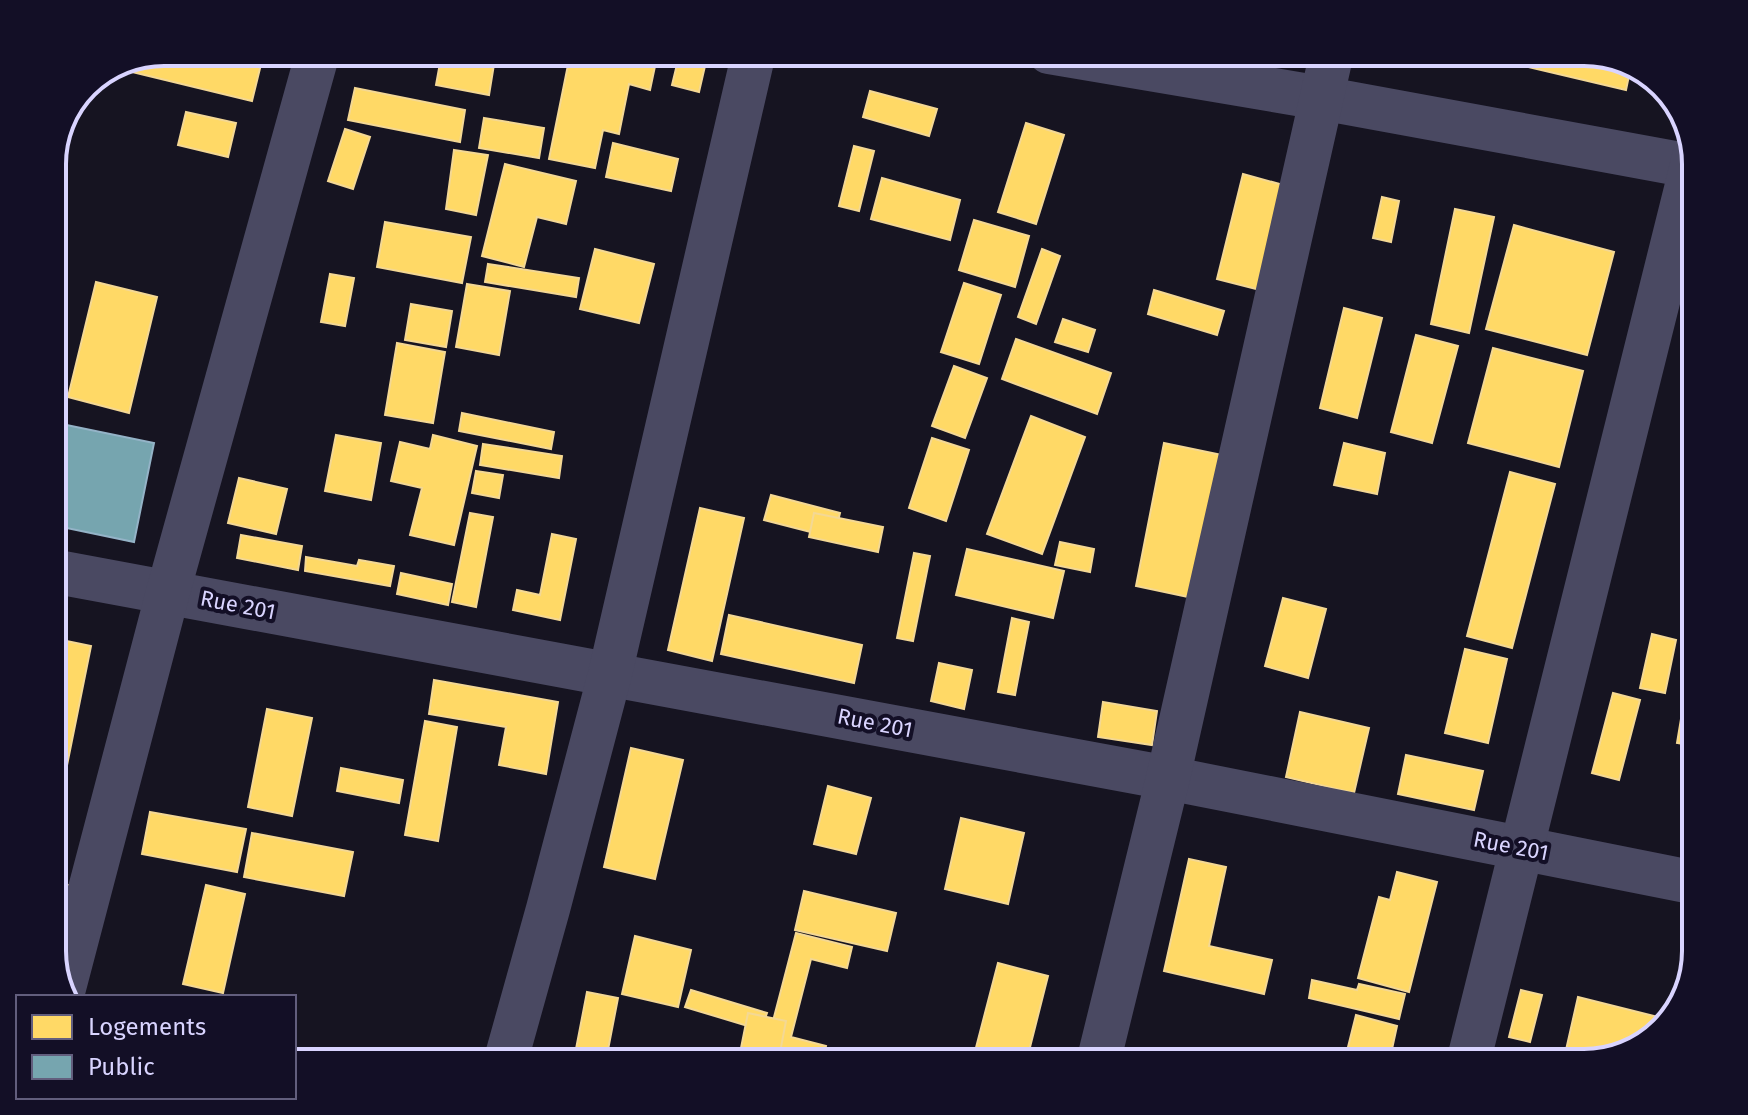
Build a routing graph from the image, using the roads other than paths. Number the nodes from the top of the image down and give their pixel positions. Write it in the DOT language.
graph roads {
  1 [pos="314,66"];
  2 [pos="751,66"];
  3 [pos="1132,66"];
  4 [pos="1329,66"];
  5 [pos="1321,98"];
  6 [pos="1682,160"];
  7 [pos="1682,210"];
  8 [pos="66,574"];
  9 [pos="168,592"];
  10 [pos="610,674"];
  11 [pos="1168,778"];
  12 [pos="1521,849"];
  13 [pos="1682,880"];
  14 [pos="68,972"];
  15 [pos="509,1049"];
  16 [pos="1101,1049"];
  17 [pos="1471,1049"];
  1 -- 9 [label="street"];
  2 -- 10 [label="street"];
  3 -- 5 [label="street"];
  4 -- 5 [label="street"];
  5 -- 6 [label="street"];
  5 -- 11 [label="street"];
  7 -- 12 [label="street"];
  8 -- 9 [label="street, Rue 201"];
  9 -- 10 [label="street, Rue 201"];
  9 -- 14 [label="street"];
  10 -- 11 [label="street, Rue 201"];
  10 -- 15 [label="street"];
  11 -- 12 [label="street, Rue 201"];
  11 -- 16 [label="street"];
  12 -- 13 [label="street, Rue 201"];
  12 -- 17 [label="street"];
}
